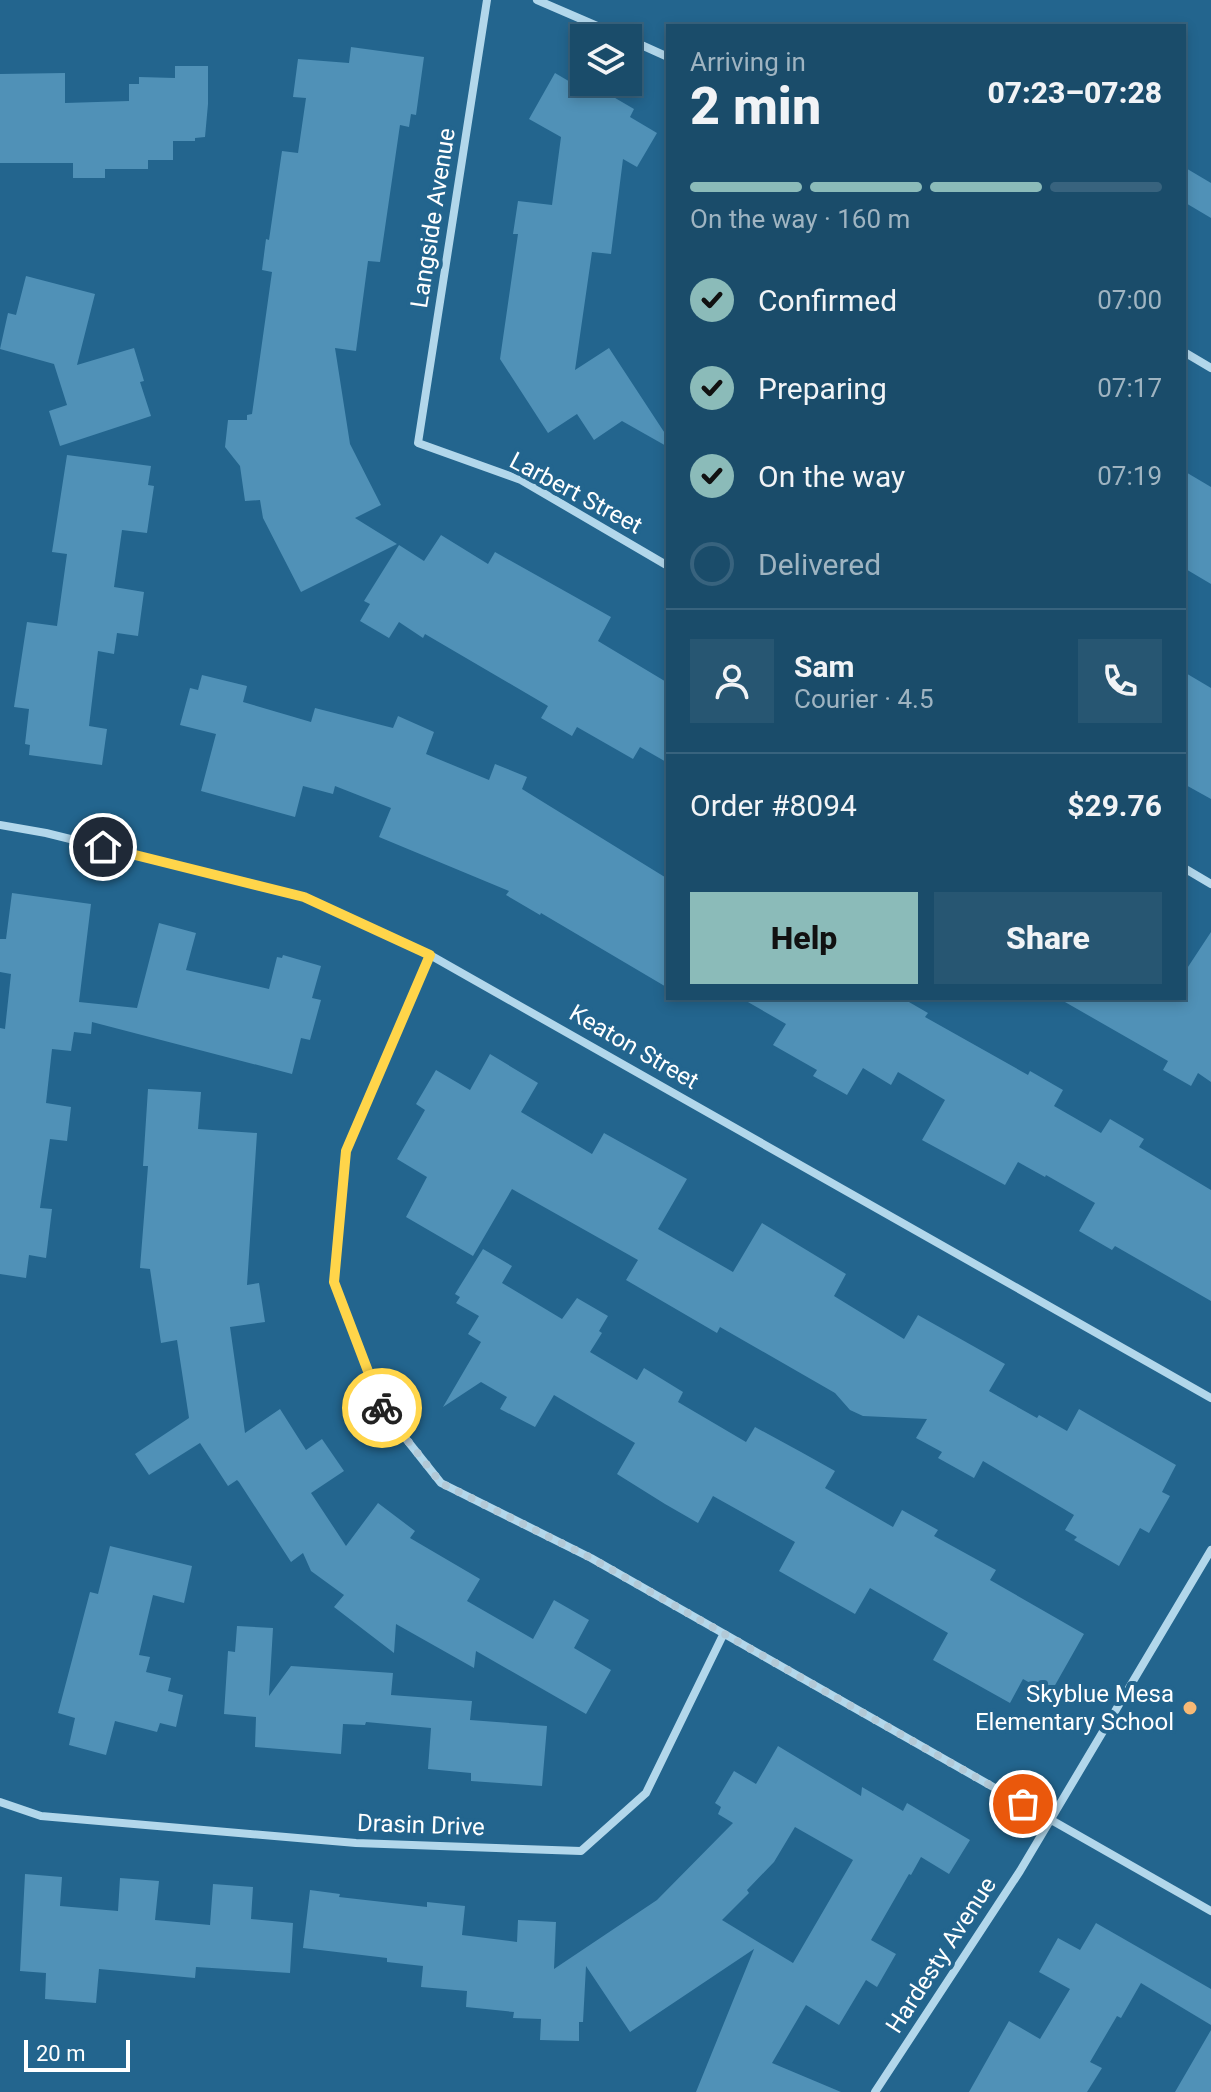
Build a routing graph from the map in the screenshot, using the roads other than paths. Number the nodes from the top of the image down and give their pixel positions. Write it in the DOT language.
graph roads {
  1 [pos="487,0"];
  2 [pos="537,0"];
  3 [pos="592,24"];
  4 [pos="642,46"];
  5 [pos="666,56"];
  6 [pos="1186,353"];
  7 [pos="1211,368"];
  8 [pos="418,443"];
  9 [pos="666,565"];
  10 [pos="0,825"];
  11 [pos="1186,869"];
  12 [pos="1211,884"];
  13 [pos="430,955"];
  14 [pos="1211,1398"];
  15 [pos="1211,1550"];
  16 [pos="723,1635"];
  17 [pos="0,1802"];
  18 [pos="1050,1819"];
  19 [pos="1211,1911"];
  20 [pos="875,2092"];
  1 -- 8 [label="street, Langside Avenue"];
  2 -- 3 [label="street"];
  4 -- 5 [label="street"];
  6 -- 7 [label="street"];
  8 -- 9 [label="street, Larbert Street"];
  10 -- 13 [label="street, Keaton Street"];
  11 -- 12 [label="street"];
  13 -- 14 [label="street, Keaton Street"];
  13 -- 16 [label="street"];
  15 -- 18 [label="street, Hardesty Avenue"];
  16 -- 17 [label="street, Drasin Drive"];
  16 -- 18 [label="street"];
  18 -- 19 [label="street"];
  18 -- 20 [label="street, Hardesty Avenue"];
}
